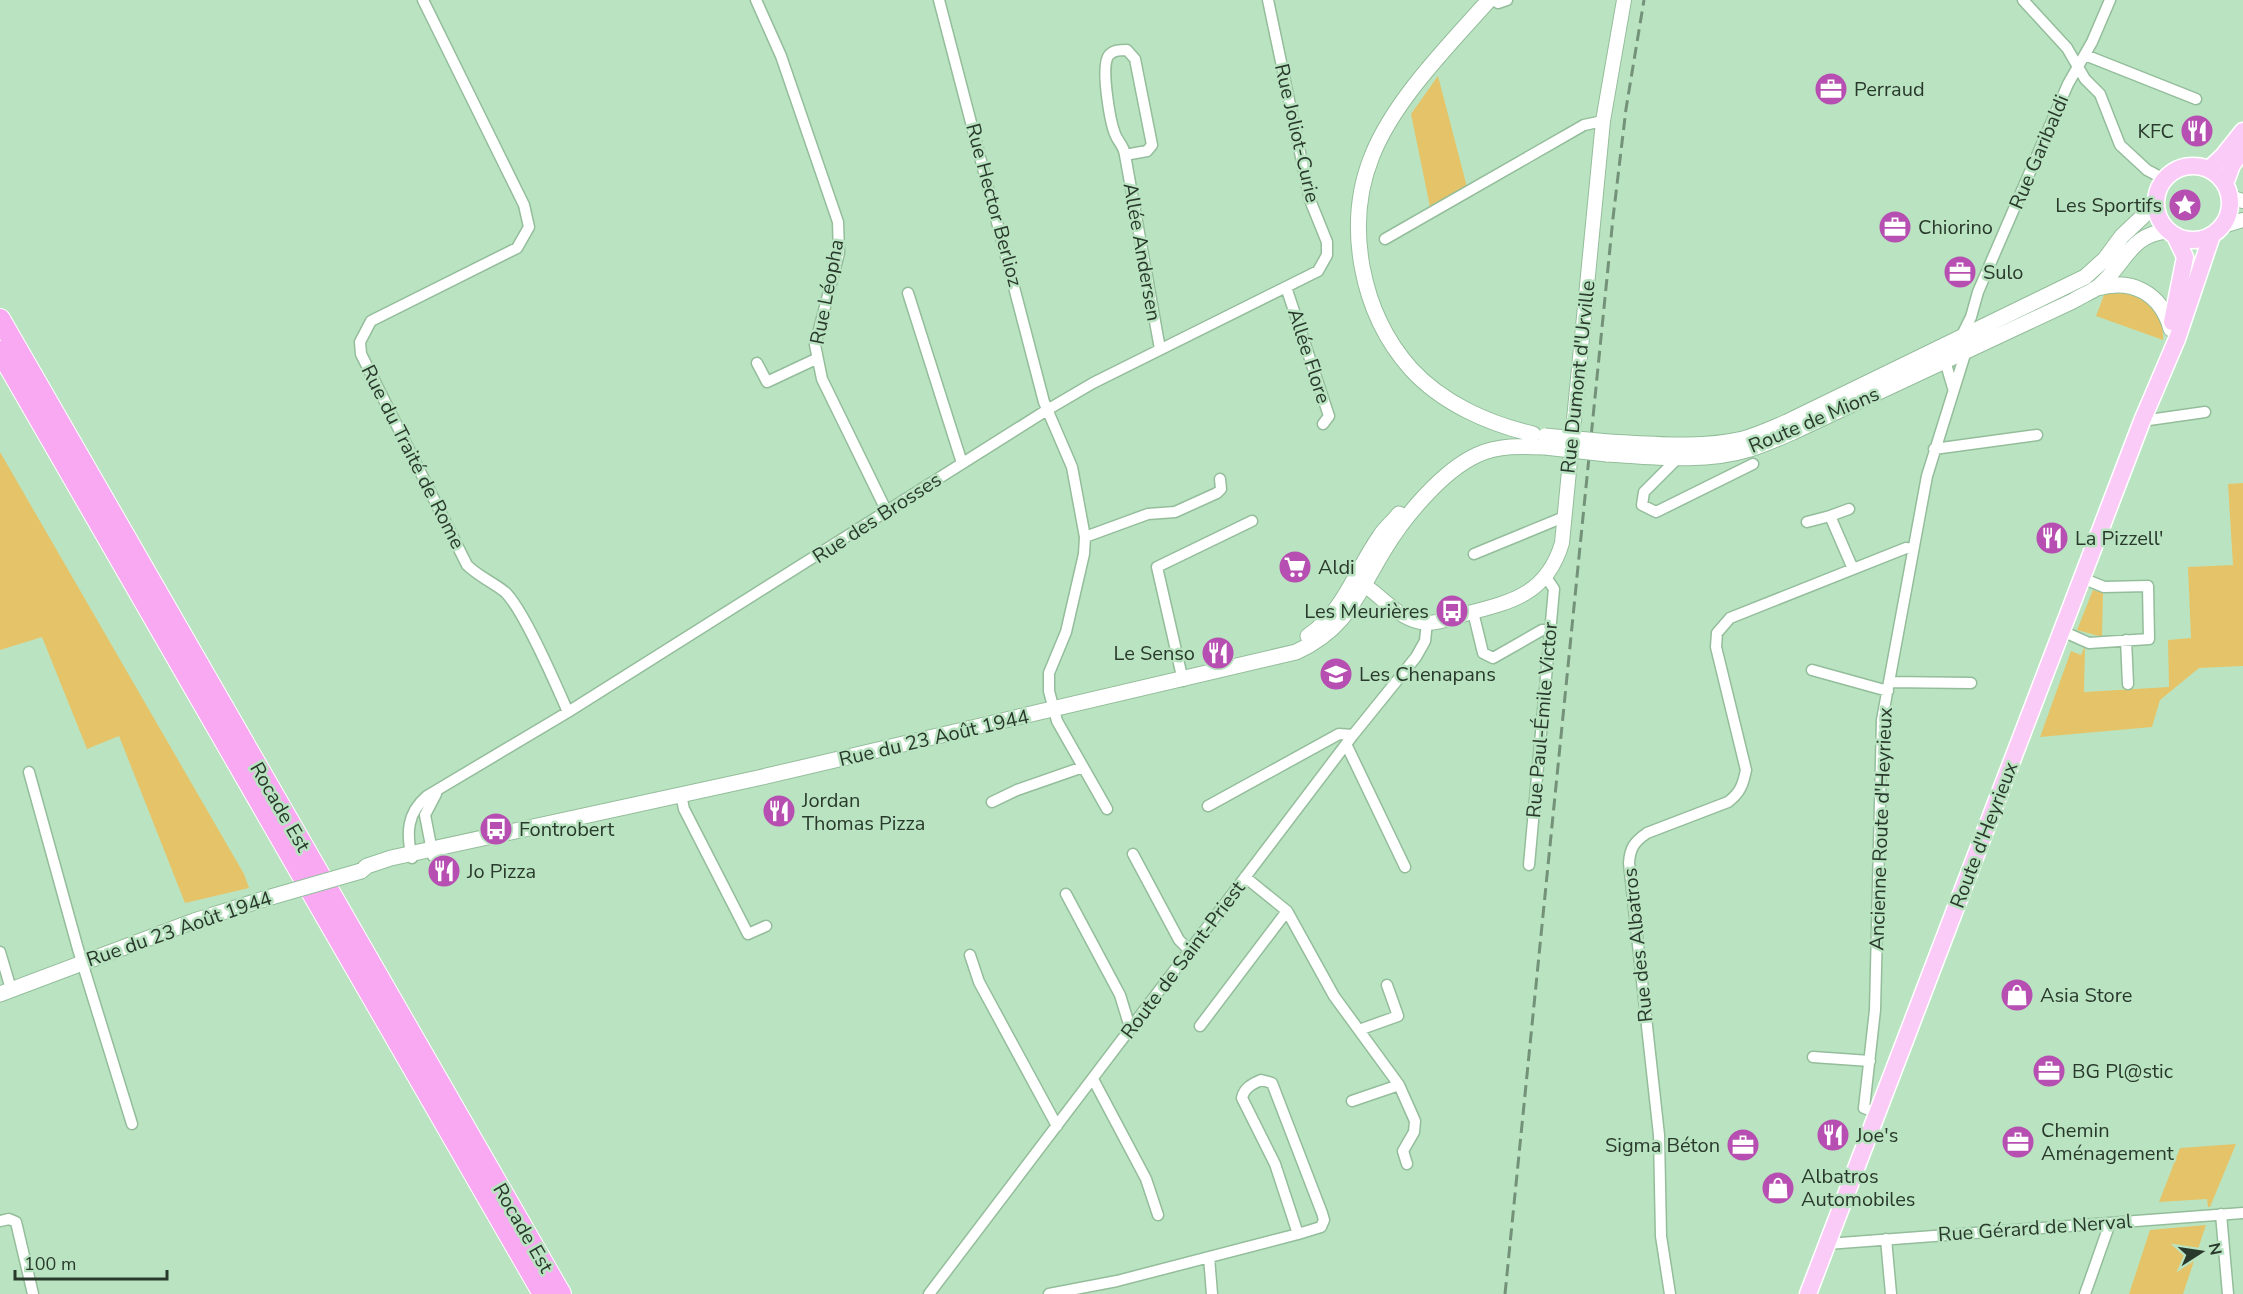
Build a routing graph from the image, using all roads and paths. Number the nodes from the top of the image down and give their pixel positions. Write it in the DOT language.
graph roads {
  1 [pos="423,0"];
  2 [pos="756,0"];
  3 [pos="939,0"];
  4 [pos="1268,0"];
  5 [pos="1489,0"];
  6 [pos="1494,0"];
  7 [pos="1507,0"];
  8 [pos="1624,0"];
  9 [pos="2023,0"];
  10 [pos="2110,0"];
  11 [pos="2085,55"];
  12 [pos="2078,68"];
  13 [pos="2196,99"];
  14 [pos="1604,121"];
  15 [pos="2243,131"];
  16 [pos="2243,150"];
  17 [pos="1125,155"];
  18 [pos="2209,169"];
  19 [pos="2164,179"];
  20 [pos="2233,194"];
  21 [pos="2156,204"];
  22 [pos="2243,220"];
  23 [pos="2217,231"];
  24 [pos="2172,233"];
  25 [pos="1385,238"];
  26 [pos="1324,263"];
  27 [pos="1286,287"];
  28 [pos="2097,288"];
  29 [pos="908,293"];
  30 [pos="0,319"];
  31 [pos="2171,329"];
  32 [pos="1963,346"];
  33 [pos="1160,350"];
  34 [pos="0,351"];
  35 [pos="1943,355"];
  36 [pos="816,358"];
  37 [pos="757,363"];
  38 [pos="2160,375"];
  39 [pos="1953,388"];
  40 [pos="1047,410"];
  41 [pos="2205,412"];
  42 [pos="2142,421"];
  43 [pos="1323,424"];
  44 [pos="2037,435"];
  45 [pos="1541,439"];
  46 [pos="1934,449"];
  47 [pos="1682,452"];
  48 [pos="962,463"];
  49 [pos="1753,464"];
  50 [pos="1220,480"];
  51 [pos="1849,509"];
  52 [pos="887,512"];
  53 [pos="1830,516"];
  54 [pos="1564,517"];
  55 [pos="1252,521"];
  56 [pos="1807,522"];
  57 [pos="1085,537"];
  58 [pos="1913,549"];
  59 [pos="1474,554"];
  60 [pos="1854,569"];
  61 [pos="1546,577"];
  62 [pos="2082,578"];
  63 [pos="1357,589"];
  64 [pos="1473,612"];
  65 [pos="1427,622"];
  66 [pos="1551,629"];
  67 [pos="2062,632"];
  68 [pos="2126,640"];
  69 [pos="1812,670"];
  70 [pos="1183,681"];
  71 [pos="1971,683"];
  72 [pos="2128,684"];
  73 [pos="1888,686"];
  74 [pos="1053,710"];
  75 [pos="568,712"];
  76 [pos="1353,735"];
  77 [pos="1346,744"];
  78 [pos="1083,767"];
  79 [pos="30,772"];
  80 [pos="438,790"];
  81 [pos="681,795"];
  82 [pos="992,802"];
  83 [pos="1208,806"];
  84 [pos="1107,809"];
  85 [pos="433,853"];
  86 [pos="1133,854"];
  87 [pos="411,857"];
  88 [pos="1529,865"];
  89 [pos="1405,867"];
  90 [pos="1245,877"];
  91 [pos="1066,894"];
  92 [pos="1287,911"];
  93 [pos="766,926"];
  94 [pos="1190,951"];
  95 [pos="0,952"];
  96 [pos="970,955"];
  97 [pos="82,962"];
  98 [pos="1387,985"];
  99 [pos="6,991"];
  100 [pos="1133,1026"];
  101 [pos="1200,1026"];
  102 [pos="1359,1030"];
  103 [pos="1813,1057"];
  104 [pos="1870,1061"];
  105 [pos="1092,1079"];
  106 [pos="1399,1085"];
  107 [pos="1352,1101"];
  108 [pos="1877,1113"];
  109 [pos="132,1124"];
  110 [pos="1058,1126"];
  111 [pos="1407,1164"];
  112 [pos="2243,1213"];
  113 [pos="2221,1214"];
  114 [pos="1158,1215"];
  115 [pos="0,1221"];
  116 [pos="2110,1223"];
  117 [pos="1298,1234"];
  118 [pos="1886,1239"];
  119 [pos="1827,1244"];
  120 [pos="1209,1257"];
  121 [pos="33,1294"];
  122 [pos="543,1294"];
  123 [pos="561,1294"];
  124 [pos="929,1294"];
  125 [pos="1049,1294"];
  126 [pos="1212,1294"];
  127 [pos="1670,1294"];
  128 [pos="1808,1294"];
  129 [pos="1891,1294"];
  130 [pos="2085,1294"];
  131 [pos="2228,1294"];
  1 -- 75 [label="street, Rue du Traité de Rome"];
  2 -- 36 [label="street, Rue Léopha"];
  3 -- 40 [label="street, Rue Hector Berlioz"];
  4 -- 26 [label="street, Rue Joliot-Curie"];
  5 -- 45 [label="main road"];
  6 -- 7 [label="street"];
  8 -- 14 [label="street, Rue Dumont d'Urville"];
  9 -- 12 [label="street"];
  10 -- 11 [label="street, Rue Garibaldi"];
  11 -- 12 [label="street, Rue Garibaldi"];
  11 -- 13 [label="street"];
  12 -- 19 [label="street"];
  12 -- 32 [label="street, Rue Garibaldi"];
  14 -- 25 [label="street"];
  14 -- 54 [label="street, Rue Dumont d'Urville"];
  15 -- 18 [label="main road"];
  16 -- 20 [label="main road"];
  17 -- 17 [label="street, Allée Andersen"];
  17 -- 33 [label="street, Allée Andersen"];
  18 -- 19 [label="main road"];
  18 -- 20 [label="main road"];
  19 -- 21 [label="main road"];
  20 -- 23 [label="main road"];
  21 -- 24 [label="main road"];
  21 -- 32 [label="main road, Route de Mions"];
  22 -- 23 [label="street"];
  23 -- 24 [label="main road"];
  23 -- 38 [label="main road, Route d'Heyrieux"];
  24 -- 28 [label="main road, Route de Mions"];
  24 -- 31 [label="main road, Route d'Heyrieux"];
  26 -- 27 [label="street, Rue des Brosses"];
  27 -- 33 [label="street, Rue des Brosses"];
  27 -- 43 [label="street, Allée Flore"];
  28 -- 31 [label="main road, Route de Mions"];
  28 -- 32 [label="main road, Route de Mions"];
  29 -- 48 [label="street"];
  30 -- 123 [label="highway, Rocade Est"];
  31 -- 38 [label="main road, Route d'Heyrieux"];
  32 -- 35 [label="main road, Route de Mions"];
  32 -- 39 [label="street, Ancienne Route d'Heyrieux"];
  33 -- 40 [label="street, Rue des Brosses"];
  34 -- 122 [label="highway, Rocade Est"];
  35 -- 39 [label="street"];
  35 -- 47 [label="main road, Route de Mions"];
  36 -- 37 [label="street"];
  36 -- 52 [label="street, Rue Léopha"];
  38 -- 42 [label="main road, Route d'Heyrieux"];
  39 -- 46 [label="street, Ancienne Route d'Heyrieux"];
  40 -- 48 [label="street, Rue des Brosses"];
  40 -- 57 [label="street, Rue Hector Berlioz"];
  41 -- 42 [label="street"];
  42 -- 62 [label="main road, Route d'Heyrieux"];
  44 -- 46 [label="street"];
  45 -- 47 [label="main road, Route de Mions, bridge"];
  45 -- 63 [label="main road, Rue du 23 Août 1944"];
  46 -- 58 [label="street, Ancienne Route d'Heyrieux"];
  47 -- 49 [label="street"];
  48 -- 52 [label="street, Rue des Brosses"];
  50 -- 57 [label="street"];
  51 -- 53 [label="street"];
  52 -- 75 [label="street, Rue des Brosses"];
  53 -- 56 [label="street"];
  53 -- 60 [label="street"];
  54 -- 59 [label="street"];
  54 -- 61 [label="street, Rue Dumont d'Urville"];
  55 -- 70 [label="street"];
  57 -- 74 [label="street, Rue Hector Berlioz"];
  58 -- 60 [label="street, Rue des Albatros"];
  58 -- 73 [label="street, Ancienne Route d'Heyrieux"];
  60 -- 127 [label="street, Rue des Albatros"];
  61 -- 64 [label="street, Rue Dumont d'Urville"];
  61 -- 66 [label="street, Rue Paul-Émile Victor"];
  62 -- 67 [label="main road, Route d'Heyrieux"];
  62 -- 68 [label="street"];
  63 -- 65 [label="street"];
  63 -- 70 [label="main road, Rue du 23 Août 1944"];
  64 -- 65 [label="street, Rue Dumont d'Urville"];
  64 -- 66 [label="street"];
  65 -- 76 [label="street, Route de Saint-Priest"];
  66 -- 88 [label="street, Rue Paul-Émile Victor"];
  67 -- 68 [label="street"];
  67 -- 108 [label="main road, Route d'Heyrieux"];
  68 -- 72 [label="street"];
  69 -- 73 [label="street"];
  70 -- 74 [label="main road, Rue du 23 Août 1944"];
  71 -- 73 [label="street"];
  73 -- 104 [label="street, Ancienne Route d'Heyrieux"];
  74 -- 78 [label="street"];
  74 -- 81 [label="main road, Rue du 23 Août 1944"];
  75 -- 80 [label="street, Rue des Brosses"];
  76 -- 77 [label="street, Route de Saint-Priest"];
  76 -- 83 [label="street"];
  77 -- 89 [label="street"];
  77 -- 90 [label="street, Route de Saint-Priest"];
  78 -- 82 [label="street"];
  78 -- 84 [label="street"];
  79 -- 97 [label="street"];
  80 -- 85 [label="street"];
  80 -- 87 [label="street, Rue des Brosses"];
  81 -- 85 [label="main road, Rue du 23 Août 1944"];
  81 -- 93 [label="street"];
  85 -- 87 [label="main road, Rue du 23 Août 1944"];
  86 -- 94 [label="street"];
  87 -- 97 [label="main road, Rue du 23 Août 1944, bridge"];
  90 -- 92 [label="street"];
  90 -- 94 [label="street, Route de Saint-Priest"];
  91 -- 100 [label="street"];
  92 -- 101 [label="street"];
  92 -- 102 [label="street"];
  94 -- 100 [label="street, Route de Saint-Priest"];
  95 -- 99 [label="street"];
  96 -- 110 [label="street"];
  97 -- 99 [label="main road, Rue du 23 Août 1944"];
  97 -- 109 [label="street"];
  98 -- 102 [label="street"];
  100 -- 105 [label="street, Route de Saint-Priest"];
  102 -- 106 [label="street"];
  103 -- 104 [label="street"];
  104 -- 108 [label="street, Ancienne Route d'Heyrieux"];
  105 -- 110 [label="street, Route de Saint-Priest"];
  105 -- 114 [label="street"];
  106 -- 107 [label="street"];
  106 -- 111 [label="street"];
  108 -- 119 [label="main road, Route d'Heyrieux"];
  110 -- 124 [label="street, Route de Saint-Priest"];
  112 -- 113 [label="street, Rue Gérard de Nerval"];
  113 -- 116 [label="street, Rue Gérard de Nerval"];
  113 -- 131 [label="street"];
  115 -- 121 [label="street"];
  116 -- 118 [label="street, Rue Gérard de Nerval"];
  116 -- 130 [label="street"];
  117 -- 117 [label="street"];
  117 -- 120 [label="street"];
  118 -- 119 [label="street, Rue Gérard de Nerval"];
  118 -- 129 [label="street"];
  119 -- 128 [label="main road, Route d'Heyrieux"];
  120 -- 125 [label="street"];
  120 -- 126 [label="street"];
}
